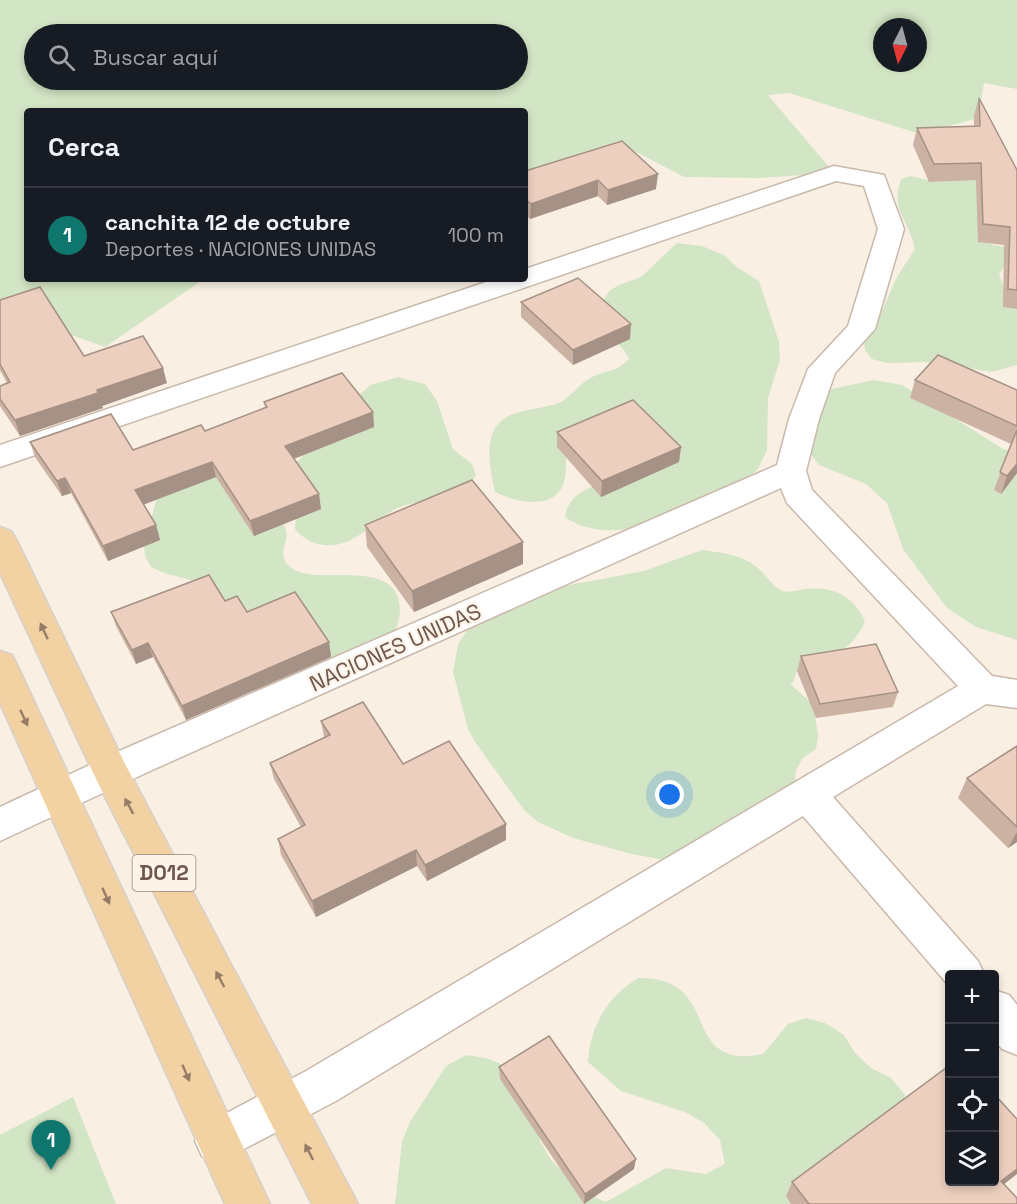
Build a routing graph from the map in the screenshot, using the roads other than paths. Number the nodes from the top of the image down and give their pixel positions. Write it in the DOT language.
graph roads {
  1 [pos="528,276"];
  2 [pos="511,282"];
  3 [pos="0,456"];
  4 [pos="791,471"];
  5 [pos="0,539"];
  6 [pos="0,665"];
  7 [pos="1000,692"];
  8 [pos="111,772"];
  9 [pos="807,794"];
  10 [pos="60,796"];
  11 [pos="0,825"];
  12 [pos="960,970"];
  13 [pos="999,1015"];
  14 [pos="1017,1035"];
  15 [pos="286,1105"];
  16 [pos="217,1141"];
  17 [pos="248,1204"];
  18 [pos="336,1204"];
  1 -- 4 [label="street"];
  2 -- 3 [label="street"];
  4 -- 7 [label="street"];
  4 -- 8 [label="street, NACIONES UNIDAS"];
  8 -- 5 [label="main road, D012, one-way"];
  6 -- 10 [label="main road, D012, one-way"];
  7 -- 9 [label="street"];
  8 -- 10 [label="street, NACIONES UNIDAS"];
  15 -- 8 [label="main road, D012, one-way"];
  9 -- 12 [label="street"];
  9 -- 15 [label="street"];
  10 -- 11 [label="street, NACIONES UNIDAS"];
  10 -- 16 [label="main road, D012, one-way"];
  13 -- 14 [label="street"];
  15 -- 16 [label="street"];
  18 -- 15 [label="main road, D012, one-way"];
  16 -- 17 [label="main road, D012"];
}
